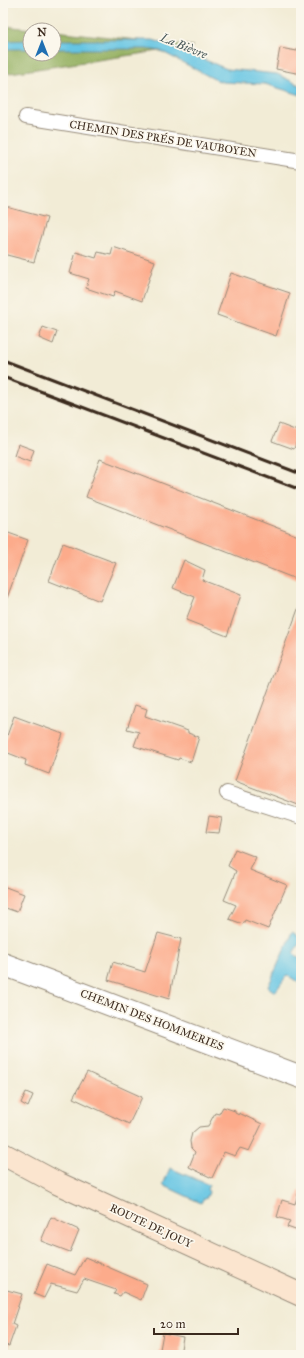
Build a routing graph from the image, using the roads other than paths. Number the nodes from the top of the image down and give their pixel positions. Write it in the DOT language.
graph roads {
  1 [pos="26,117"];
  2 [pos="301,161"];
  3 [pos="227,793"];
  4 [pos="301,817"];
  5 [pos="3,964"];
  6 [pos="301,1077"];
  7 [pos="3,1154"];
  8 [pos="301,1295"];
  1 -- 2 [label="lane, CHEMIN DES PRÉS DE VAUBOYEN"];
  3 -- 4 [label="lane"];
  5 -- 6 [label="street, CHEMIN DES HOMMERIES"];
  7 -- 8 [label="main road, ROUTE DE JOUY"];
}
